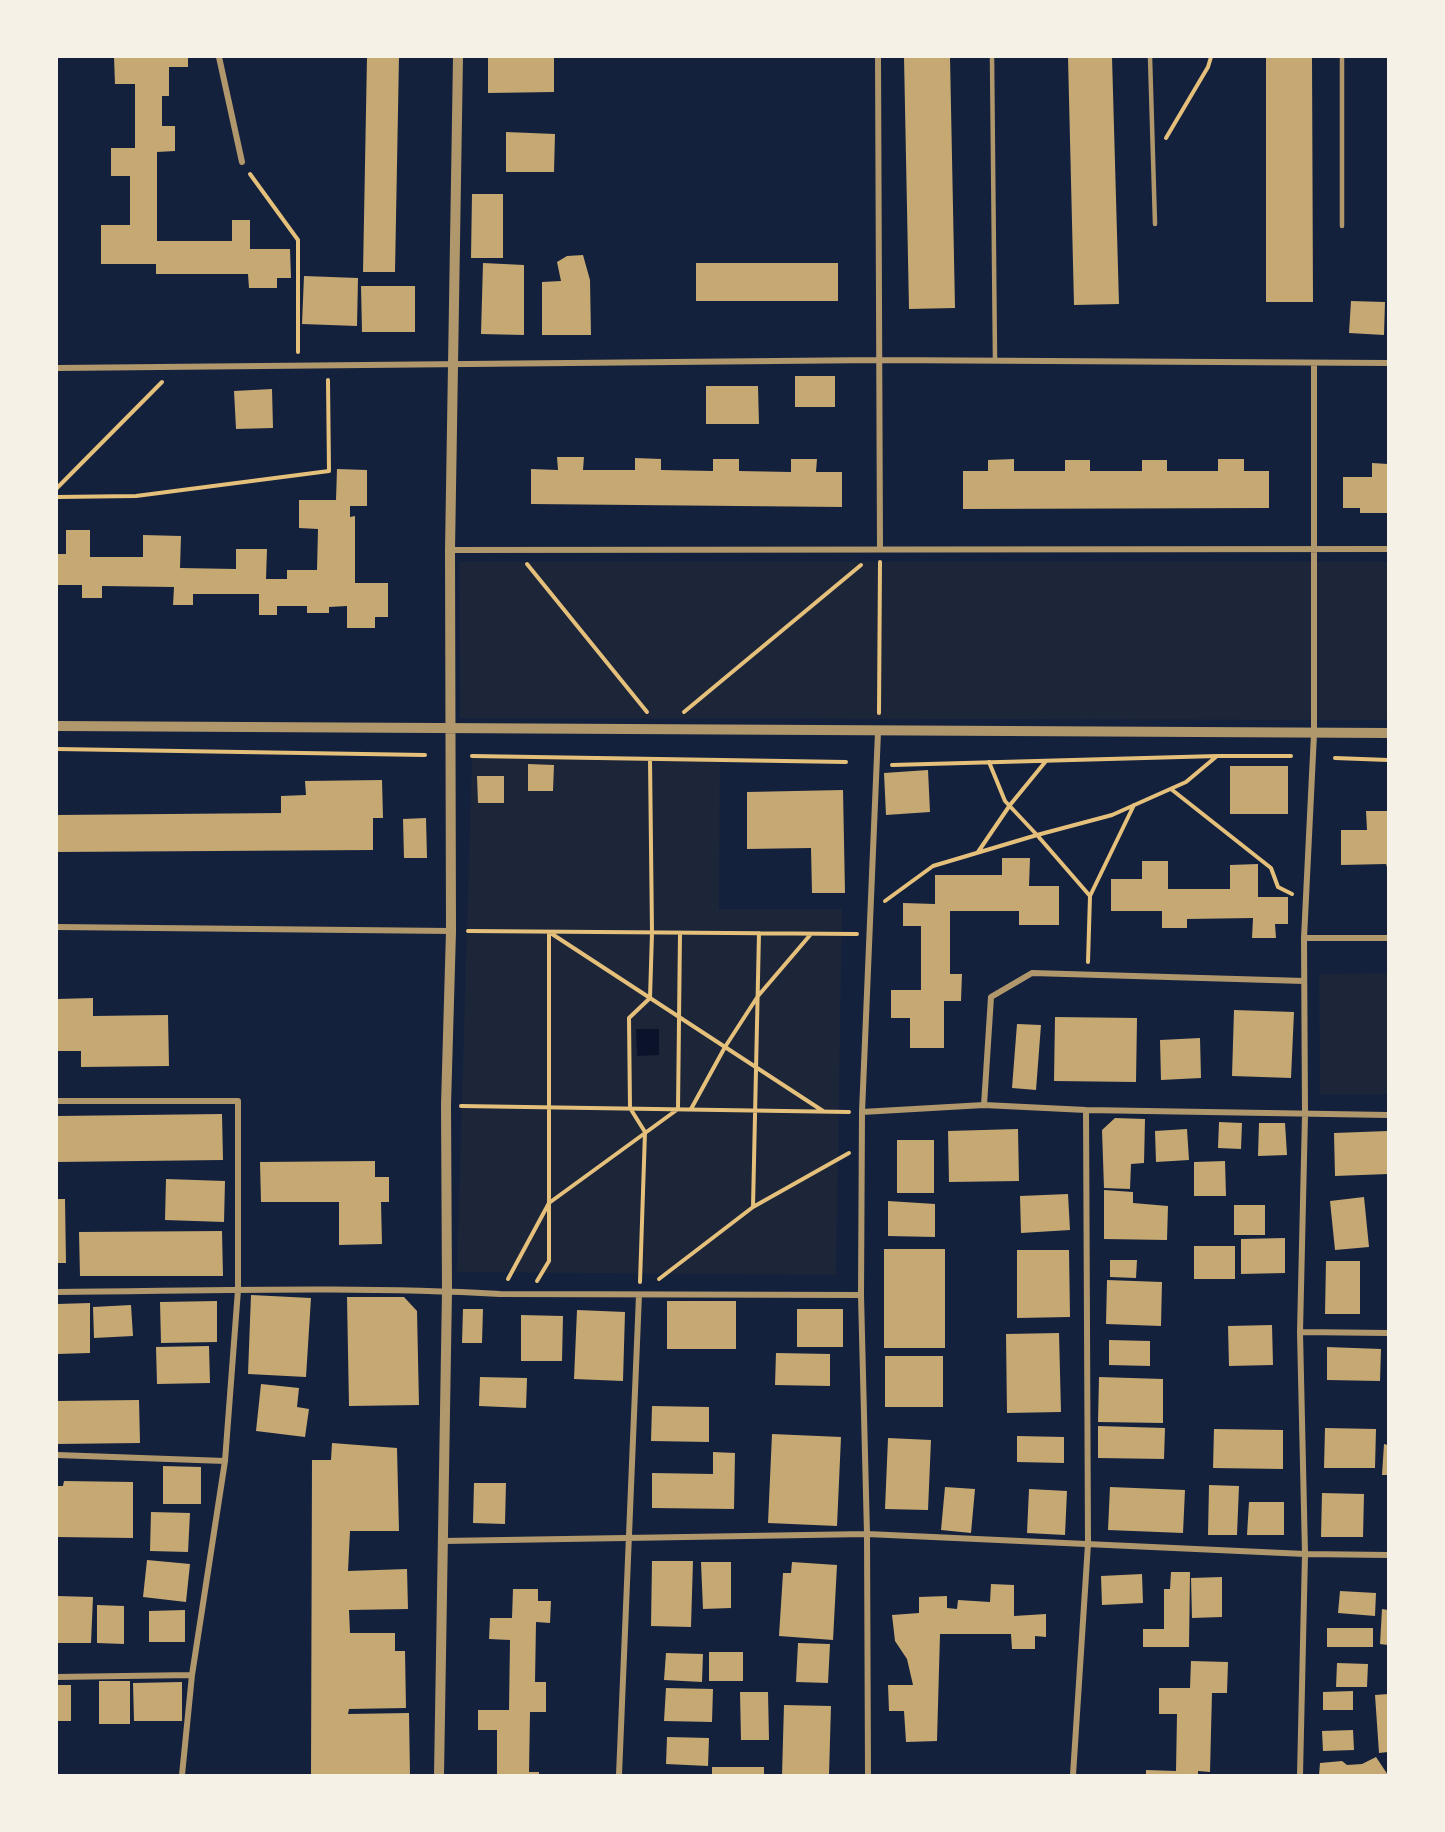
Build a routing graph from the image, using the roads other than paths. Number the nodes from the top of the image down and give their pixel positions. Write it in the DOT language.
graph roads {
  1 [pos="219,57"];
  2 [pos="458,57"];
  3 [pos="878,57"];
  4 [pos="992,57"];
  5 [pos="1150,57"];
  6 [pos="1342,57"];
  7 [pos="242,162"];
  8 [pos="1155,224"];
  9 [pos="1342,226"];
  10 [pos="995,359"];
  11 [pos="878,360"];
  12 [pos="453,362"];
  13 [pos="1314,363"];
  14 [pos="1388,363"];
  15 [pos="57,368"];
  16 [pos="880,549"];
  17 [pos="1314,549"];
  18 [pos="1388,549"];
  19 [pos="450,550"];
  20 [pos="57,726"];
  21 [pos="451,728"];
  22 [pos="878,732"];
  23 [pos="1388,733"];
  24 [pos="1314,734"];
  25 [pos="57,927"];
  26 [pos="451,931"];
  27 [pos="1304,938"];
  28 [pos="1388,938"];
  29 [pos="1304,981"];
  30 [pos="57,1101"];
  31 [pos="984,1105"];
  32 [pos="1086,1110"];
  33 [pos="862,1112"];
  34 [pos="1305,1115"];
  35 [pos="1388,1115"];
  36 [pos="238,1290"];
  37 [pos="447,1291"];
  38 [pos="57,1292"];
  39 [pos="639,1295"];
  40 [pos="861,1295"];
  41 [pos="1300,1332"];
  42 [pos="1388,1333"];
  43 [pos="57,1455"];
  44 [pos="225,1461"];
  45 [pos="867,1534"];
  46 [pos="629,1537"];
  47 [pos="444,1541"];
  48 [pos="1088,1544"];
  49 [pos="1305,1554"];
  50 [pos="1388,1555"];
  51 [pos="192,1676"];
  52 [pos="57,1677"];
  53 [pos="182,1775"];
  54 [pos="439,1775"];
  55 [pos="619,1775"];
  56 [pos="868,1775"];
  57 [pos="1073,1775"];
  58 [pos="1300,1775"];
  1 -- 7 [label="street"];
  2 -- 12 [label="street"];
  3 -- 11 [label="street"];
  4 -- 10 [label="lane"];
  5 -- 8 [label="lane"];
  6 -- 9 [label="lane"];
  10 -- 11 [label="street"];
  10 -- 13 [label="street"];
  11 -- 12 [label="street"];
  11 -- 16 [label="street"];
  12 -- 15 [label="street"];
  12 -- 19 [label="street"];
  13 -- 14 [label="street"];
  13 -- 17 [label="street"];
  16 -- 17 [label="street"];
  16 -- 19 [label="street"];
  17 -- 18 [label="street"];
  17 -- 24 [label="street"];
  19 -- 21 [label="street"];
  20 -- 21 [label="street"];
  21 -- 22 [label="street"];
  21 -- 26 [label="street"];
  22 -- 24 [label="street"];
  22 -- 33 [label="street"];
  23 -- 24 [label="street"];
  24 -- 27 [label="street"];
  25 -- 26 [label="street"];
  26 -- 37 [label="street"];
  27 -- 28 [label="street"];
  27 -- 29 [label="street"];
  29 -- 31 [label="street"];
  29 -- 34 [label="street"];
  30 -- 36 [label="street"];
  31 -- 32 [label="street"];
  31 -- 33 [label="street"];
  32 -- 34 [label="street"];
  32 -- 48 [label="street"];
  33 -- 40 [label="street"];
  34 -- 35 [label="street"];
  34 -- 41 [label="street"];
  36 -- 37 [label="street"];
  36 -- 38 [label="street"];
  36 -- 44 [label="street"];
  37 -- 39 [label="street"];
  37 -- 47 [label="street"];
  39 -- 40 [label="street"];
  39 -- 46 [label="street"];
  40 -- 45 [label="street"];
  41 -- 42 [label="street"];
  41 -- 49 [label="street"];
  43 -- 44 [label="street"];
  44 -- 51 [label="street"];
  45 -- 46 [label="street"];
  45 -- 48 [label="street"];
  45 -- 56 [label="street"];
  46 -- 47 [label="street"];
  46 -- 55 [label="street"];
  47 -- 54 [label="street"];
  48 -- 49 [label="street"];
  48 -- 57 [label="street"];
  49 -- 50 [label="street"];
  49 -- 58 [label="street"];
  51 -- 52 [label="street"];
  51 -- 53 [label="street"];
}
